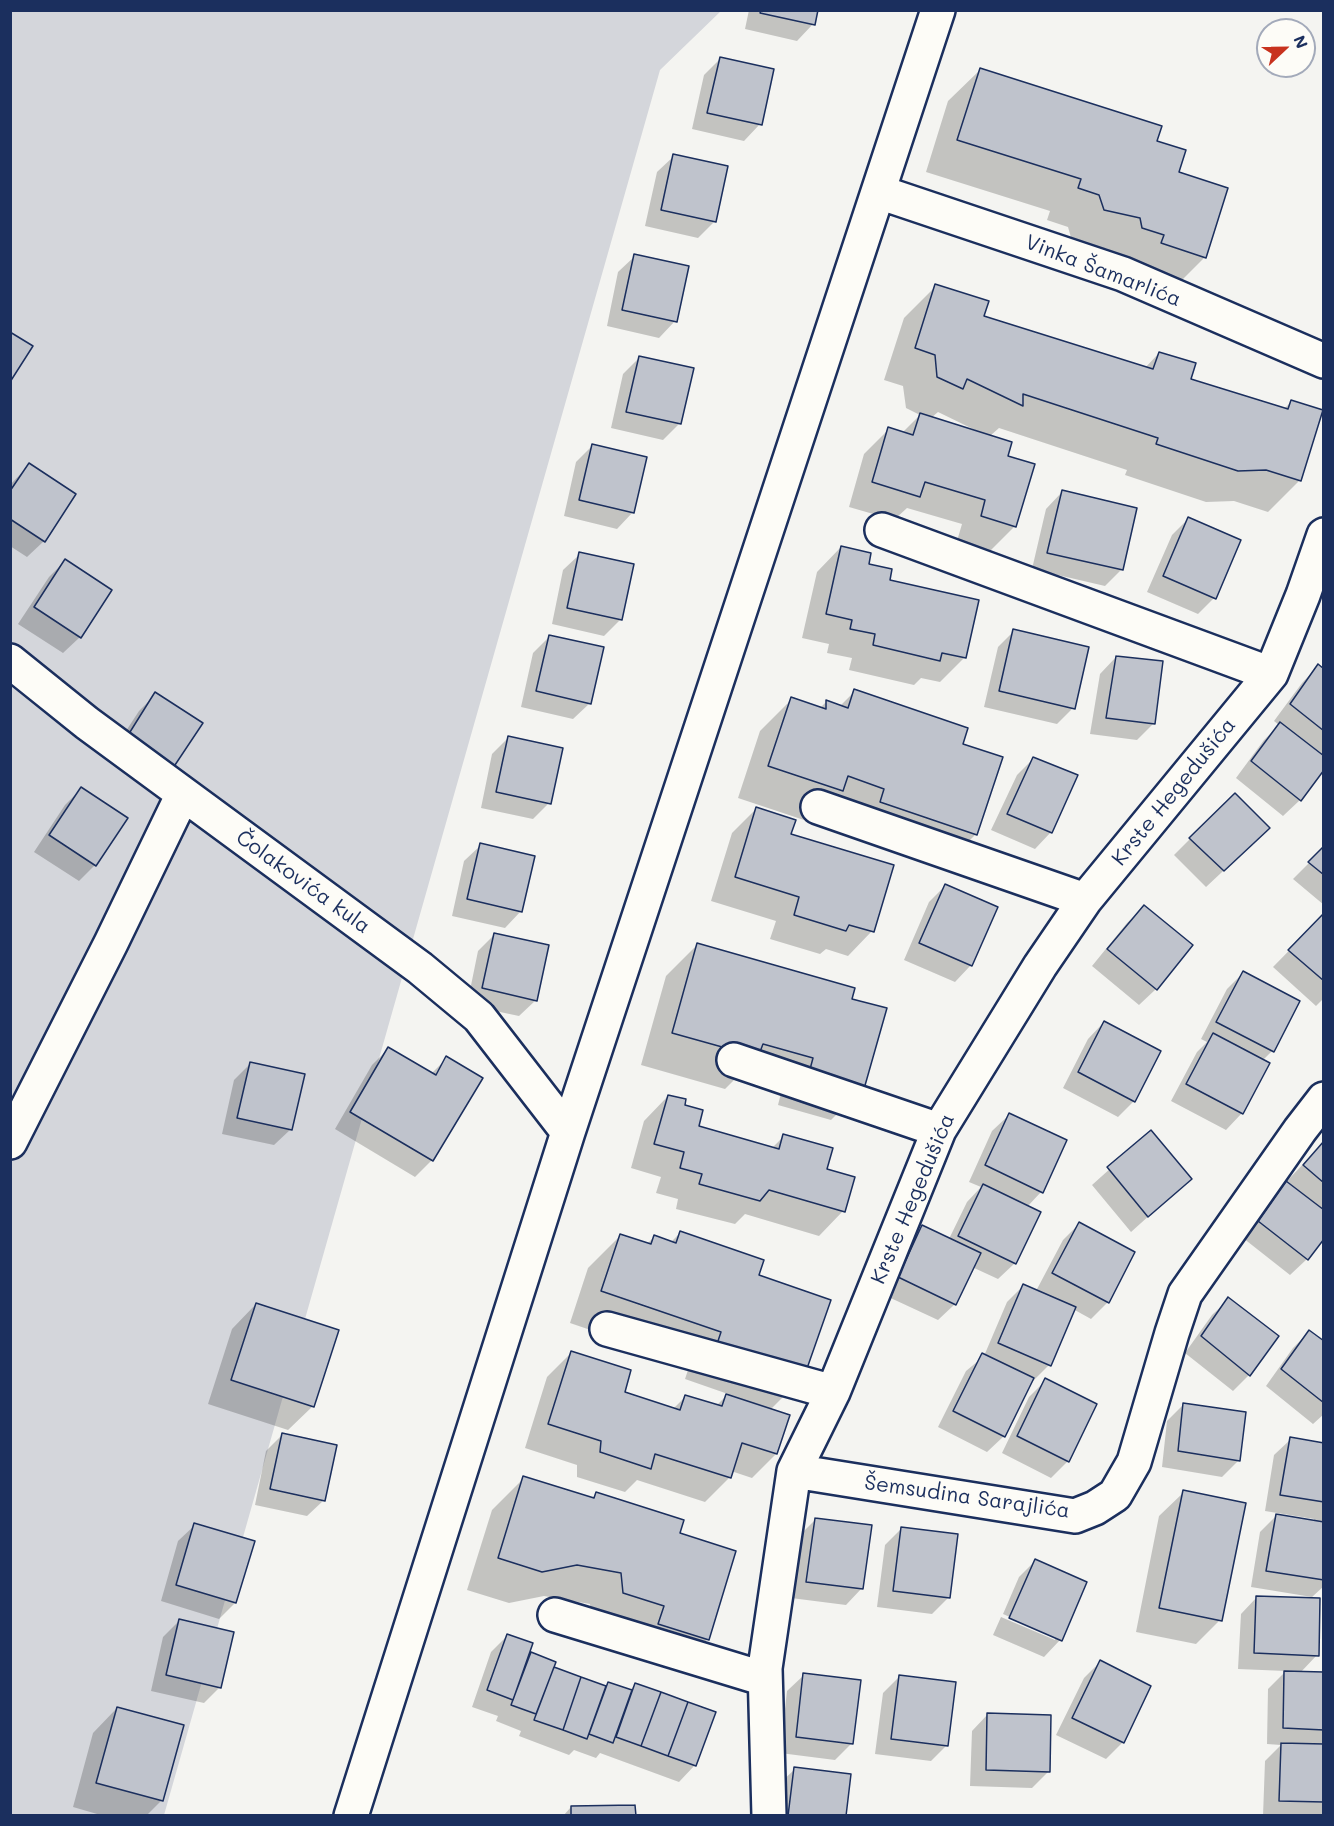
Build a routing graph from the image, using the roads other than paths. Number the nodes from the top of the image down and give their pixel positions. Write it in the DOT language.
graph roads {
  1 [pos="938,10"];
  2 [pos="879,192"];
  3 [pos="1323,361"];
  4 [pos="882,530"];
  5 [pos="1323,535"];
  6 [pos="14,670"];
  7 [pos="1271,674"];
  8 [pos="183,794"];
  9 [pos="818,807"];
  10 [pos="1085,900"];
  11 [pos="734,1060"];
  12 [pos="1323,1099"];
  13 [pos="939,1130"];
  14 [pos="568,1132"];
  15 [pos="10,1142"];
  16 [pos="607,1329"];
  17 [pos="833,1392"];
  18 [pos="794,1471"];
  19 [pos="555,1615"];
  20 [pos="765,1679"];
  21 [pos="351,1815"];
  22 [pos="769,1815"];
  1 -- 2 [label="street"];
  2 -- 3 [label="street, Vinka Šamarlića"];
  2 -- 14 [label="street"];
  4 -- 7 [label="street"];
  5 -- 7 [label="street, Krste Hegedušića"];
  6 -- 8 [label="street, Čolakovića kula"];
  7 -- 10 [label="street, Krste Hegedušića"];
  8 -- 14 [label="street, Čolakovića kula"];
  8 -- 15 [label="street"];
  9 -- 10 [label="street"];
  10 -- 13 [label="street, Krste Hegedušića"];
  11 -- 13 [label="street"];
  12 -- 18 [label="street, Šemsudina Sarajlića"];
  13 -- 17 [label="street, Krste Hegedušića"];
  14 -- 21 [label="street"];
  16 -- 17 [label="street"];
  17 -- 18 [label="street, Krste Hegedušića"];
  18 -- 20 [label="street, Krste Hegedušića"];
  19 -- 20 [label="street"];
  20 -- 22 [label="street, Krste Hegedušića"];
}
